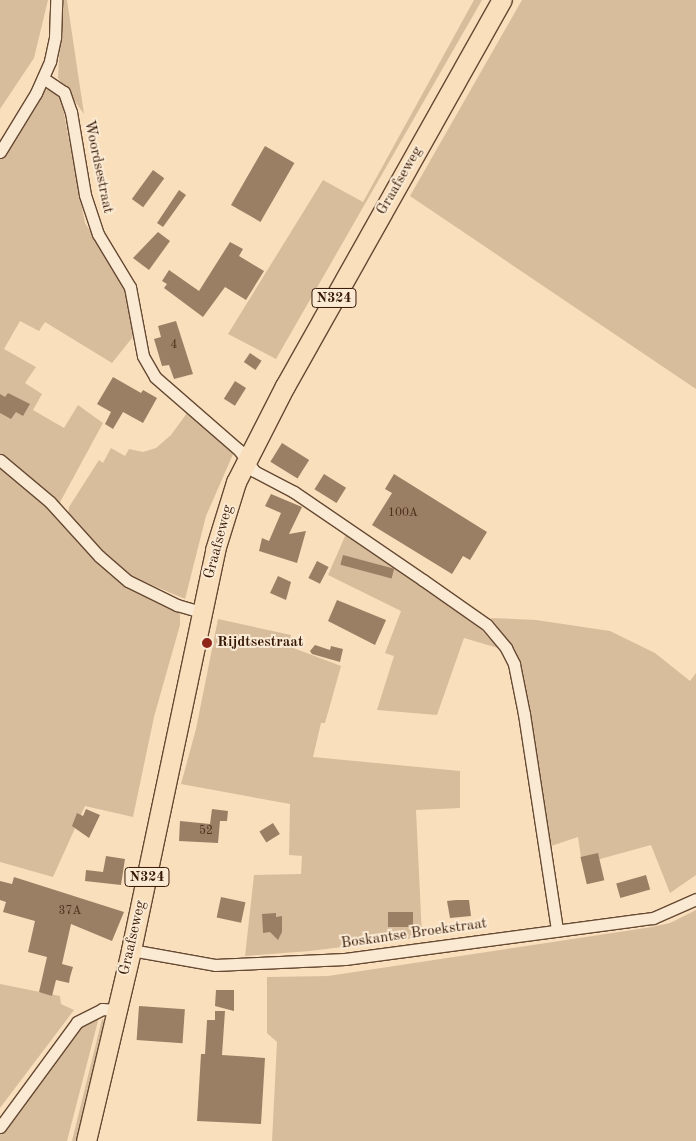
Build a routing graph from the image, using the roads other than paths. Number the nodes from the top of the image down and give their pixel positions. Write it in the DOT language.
graph roads {
  1 [pos="56,0"];
  2 [pos="502,0"];
  3 [pos="43,78"];
  4 [pos="0,152"];
  5 [pos="0,460"];
  6 [pos="246,460"];
  7 [pos="202,612"];
  8 [pos="696,899"];
  9 [pos="556,930"];
  10 [pos="131,950"];
  11 [pos="116,1010"];
  12 [pos="0,1127"];
  13 [pos="86,1141"];
  1 -- 3 [label="street"];
  2 -- 6 [label="main road, Graafseweg / N324"];
  3 -- 4 [label="street"];
  3 -- 6 [label="street, Woordsestraat"];
  5 -- 7 [label="street"];
  6 -- 7 [label="main road, Graafseweg / N324"];
  6 -- 9 [label="street, Woordsestraat"];
  7 -- 10 [label="main road, Graafseweg / N324"];
  8 -- 9 [label="street, Boskantse Broekstraat"];
  9 -- 10 [label="street, Boskantse Broekstraat"];
  10 -- 11 [label="main road, Graafseweg / N324"];
  11 -- 12 [label="street"];
  11 -- 13 [label="main road, Graafseweg / N324"];
}
